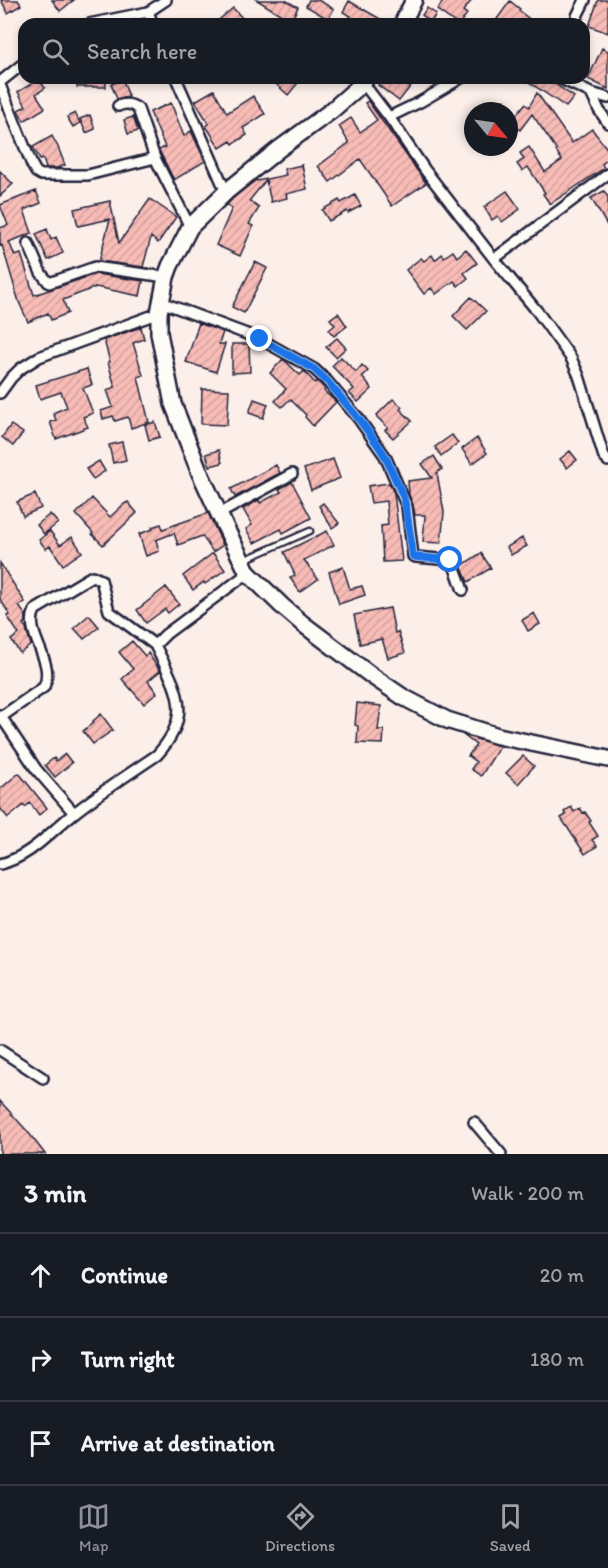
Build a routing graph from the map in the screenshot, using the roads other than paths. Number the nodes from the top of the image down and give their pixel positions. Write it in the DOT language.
graph roads {
  1 [pos="166,0"];
  2 [pos="414,0"];
  3 [pos="585,0"];
  4 [pos="148,12"];
  5 [pos="577,16"];
  6 [pos="118,18"];
  7 [pos="150,18"];
  8 [pos="405,18"];
  9 [pos="18,68"];
  10 [pos="0,83"];
  11 [pos="178,84"];
  12 [pos="360,84"];
  13 [pos="367,84"];
  14 [pos="451,84"];
  15 [pos="572,84"];
  16 [pos="591,93"];
  17 [pos="607,95"];
  18 [pos="117,106"];
  19 [pos="389,117"];
  20 [pos="608,123"];
  21 [pos="155,158"];
  22 [pos="608,174"];
  23 [pos="226,192"];
  24 [pos="190,227"];
  25 [pos="28,243"];
  26 [pos="494,259"];
  27 [pos="166,277"];
  28 [pos="160,308"];
  29 [pos="0,393"];
  30 [pos="608,461"];
  31 [pos="292,474"];
  32 [pos="219,514"];
  33 [pos="310,531"];
  34 [pos="245,567"];
  35 [pos="463,590"];
  36 [pos="155,645"];
  37 [pos="1,716"];
  38 [pos="608,759"];
  39 [pos="74,813"];
  40 [pos="0,864"];
  41 [pos="0,1050"];
  42 [pos="43,1078"];
  43 [pos="474,1122"];
  44 [pos="501,1154"];
  1 -- 4 [label="street"];
  2 -- 8 [label="highway"];
  3 -- 5 [label="street"];
  4 -- 6 [label="street"];
  4 -- 7 [label="street"];
  9 -- 10 [label="street"];
  10 -- 21 [label="street"];
  11 -- 23 [label="street"];
  12 -- 23 [label="highway"];
  13 -- 19 [label="street"];
  14 -- 19 [label="street"];
  15 -- 16 [label="street"];
  16 -- 17 [label="street"];
  16 -- 20 [label="street"];
  18 -- 21 [label="street"];
  19 -- 26 [label="street"];
  21 -- 24 [label="street"];
  22 -- 26 [label="street"];
  23 -- 24 [label="highway"];
  24 -- 27 [label="highway"];
  25 -- 27 [label="street"];
  26 -- 30 [label="street"];
  27 -- 28 [label="highway"];
  28 -- 29 [label="street"];
  28 -- 32 [label="highway"];
  28 -- 35 [label="street"];
  31 -- 32 [label="street"];
  32 -- 34 [label="highway"];
  33 -- 34 [label="lane"];
  34 -- 36 [label="street"];
  34 -- 38 [label="highway"];
  36 -- 37 [label="street"];
  36 -- 39 [label="street"];
  37 -- 39 [label="street"];
  39 -- 40 [label="street"];
  41 -- 42 [label="street"];
  43 -- 44 [label="street"];
}
